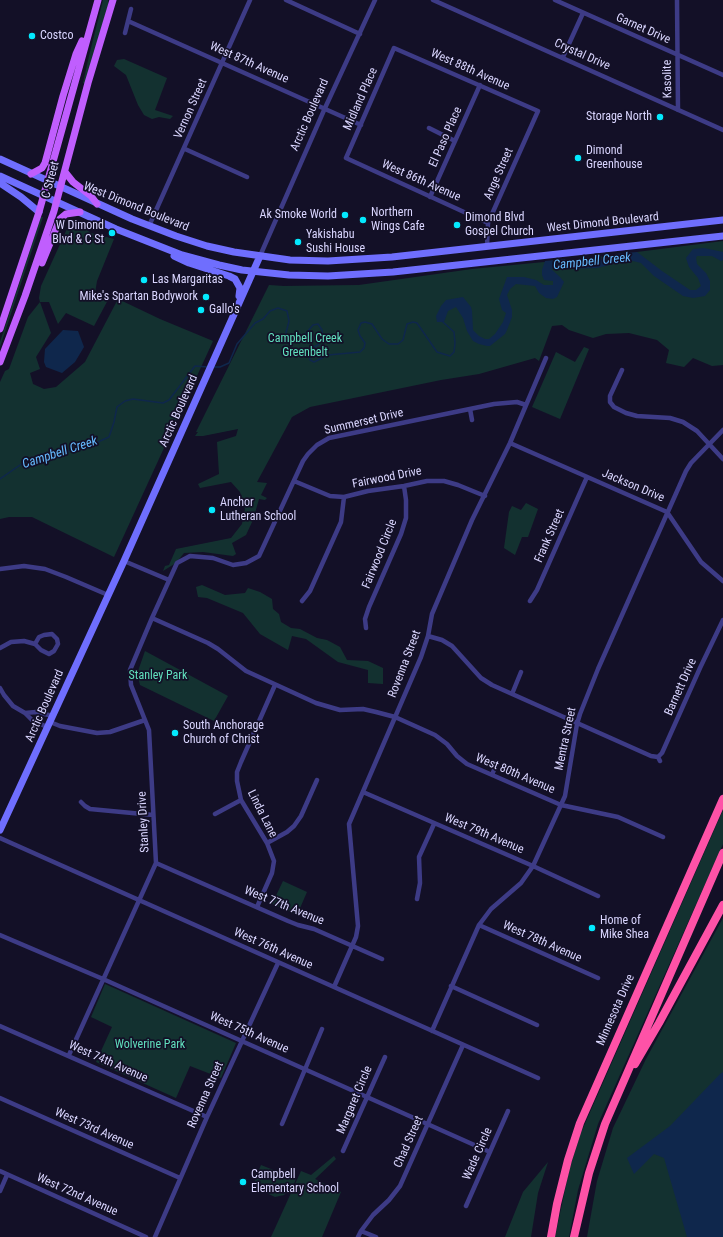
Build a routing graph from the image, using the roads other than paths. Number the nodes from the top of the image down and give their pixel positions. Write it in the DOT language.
graph roads {
  1 [pos="98,0"];
  2 [pos="113,0"];
  3 [pos="250,0"];
  4 [pos="286,0"];
  5 [pos="375,0"];
  6 [pos="433,0"];
  7 [pos="555,0"];
  8 [pos="678,0"];
  9 [pos="131,9"];
  10 [pos="583,13"];
  11 [pos="93,17"];
  12 [pos="128,21"];
  13 [pos="125,33"];
  14 [pos="360,34"];
  15 [pos="394,48"];
  16 [pos="678,56"];
  17 [pos="563,57"];
  18 [pos="223,62"];
  19 [pos="723,75"];
  20 [pos="480,85"];
  21 [pos="325,108"];
  22 [pos="678,110"];
  23 [pos="538,111"];
  24 [pos="361,124"];
  25 [pos="428,128"];
  26 [pos="723,130"];
  27 [pos="455,141"];
  28 [pos="185,149"];
  29 [pos="346,158"];
  30 [pos="0,160"];
  31 [pos="65,172"];
  32 [pos="31,174"];
  33 [pos="0,176"];
  34 [pos="247,177"];
  35 [pos="48,181"];
  36 [pos="0,184"];
  37 [pos="60,187"];
  38 [pos="44,196"];
  39 [pos="430,196"];
  40 [pos="56,202"];
  41 [pos="98,204"];
  42 [pos="39,212"];
  43 [pos="80,212"];
  44 [pos="723,220"];
  45 [pos="488,223"];
  46 [pos="149,226"];
  47 [pos="723,236"];
  48 [pos="152,243"];
  49 [pos="487,246"];
  50 [pos="260,256"];
  51 [pos="253,271"];
  52 [pos="239,302"];
  53 [pos="18,316"];
  54 [pos="0,329"];
  55 [pos="546,358"];
  56 [pos="0,362"];
  57 [pos="622,370"];
  58 [pos="526,405"];
  59 [pos="470,409"];
  60 [pos="472,420"];
  61 [pos="723,430"];
  62 [pos="510,443"];
  63 [pos="710,443"];
  64 [pos="723,459"];
  65 [pos="587,477"];
  66 [pos="294,481"];
  67 [pos="404,486"];
  68 [pos="485,496"];
  69 [pos="344,497"];
  70 [pos="667,512"];
  71 [pos="124,561"];
  72 [pos="0,569"];
  73 [pos="169,580"];
  74 [pos="723,581"];
  75 [pos="108,595"];
  76 [pos="302,601"];
  77 [pos="530,601"];
  78 [pos="152,618"];
  79 [pos="723,620"];
  80 [pos="366,628"];
  81 [pos="428,636"];
  82 [pos="34,644"];
  83 [pos="0,648"];
  84 [pos="522,672"];
  85 [pos="275,685"];
  86 [pos="0,688"];
  87 [pos="512,694"];
  88 [pos="25,713"];
  89 [pos="395,717"];
  90 [pos="145,720"];
  91 [pos="50,722"];
  92 [pos="577,724"];
  93 [pos="497,762"];
  94 [pos="492,775"];
  95 [pos="317,780"];
  96 [pos="363,792"];
  97 [pos="723,799"];
  98 [pos="241,800"];
  99 [pos="81,802"];
  100 [pos="561,805"];
  101 [pos="215,814"];
  102 [pos="153,815"];
  103 [pos="434,824"];
  104 [pos="0,830"];
  105 [pos="663,837"];
  106 [pos="0,838"];
  107 [pos="267,844"];
  108 [pos="723,853"];
  109 [pos="156,863"];
  110 [pos="533,866"];
  111 [pos="598,896"];
  112 [pos="139,900"];
  113 [pos="417,900"];
  114 [pos="723,905"];
  115 [pos="257,907"];
  116 [pos="479,925"];
  117 [pos="0,935"];
  118 [pos="352,946"];
  119 [pos="382,959"];
  120 [pos="278,963"];
  121 [pos="598,978"];
  122 [pos="103,979"];
  123 [pos="451,986"];
  124 [pos="334,987"];
  125 [pos="537,1025"];
  126 [pos="0,1026"];
  127 [pos="322,1029"];
  128 [pos="432,1030"];
  129 [pos="241,1041"];
  130 [pos="463,1045"];
  131 [pos="69,1055"];
  132 [pos="385,1057"];
  133 [pos="306,1069"];
  134 [pos="538,1078"];
  135 [pos="618,1092"];
  136 [pos="367,1097"];
  137 [pos="0,1098"];
  138 [pos="508,1111"];
  139 [pos="207,1117"];
  140 [pos="282,1124"];
  141 [pos="428,1124"];
  142 [pos="343,1151"];
  143 [pos="490,1152"];
  144 [pos="0,1171"];
  145 [pos="7,1175"];
  146 [pos="180,1178"];
  147 [pos="0,1191"];
  148 [pos="466,1206"];
  149 [pos="361,1231"];
  150 [pos="146,1237"];
  151 [pos="155,1237"];
  152 [pos="358,1237"];
  153 [pos="376,1237"];
  154 [pos="551,1237"];
  155 [pos="574,1237"];
  1 -- 11 [label="main road, C Street"];
  2 -- 31 [label="main road, C Street"];
  3 -- 18 [label="street, Vernon Street"];
  4 -- 14 [label="street"];
  5 -- 14 [label="street, Arctic Boulevard"];
  6 -- 17 [label="street, Crystal Drive"];
  7 -- 10 [label="street, Garnet Drive"];
  8 -- 16 [label="street, Kasolite"];
  9 -- 12 [label="street"];
  10 -- 16 [label="street, Garnet Drive"];
  10 -- 17 [label="street"];
  11 -- 32 [label="main road"];
  11 -- 35 [label="main road, C Street"];
  12 -- 13 [label="street"];
  12 -- 18 [label="street, West 87th Avenue"];
  14 -- 21 [label="street, Arctic Boulevard"];
  15 -- 20 [label="street, West 88th Avenue"];
  15 -- 24 [label="street, Midland Place"];
  16 -- 19 [label="street, Garnet Drive"];
  16 -- 22 [label="street, Kasolite"];
  17 -- 22 [label="street, Crystal Drive"];
  18 -- 21 [label="street, West 87th Avenue"];
  18 -- 28 [label="street, Vernon Street"];
  20 -- 23 [label="street, West 88th Avenue"];
  20 -- 27 [label="street, El Paso Place"];
  21 -- 24 [label="street, West 87th Avenue"];
  21 -- 50 [label="street, Arctic Boulevard"];
  22 -- 26 [label="street, Crystal Drive"];
  23 -- 45 [label="street, Ange Street"];
  24 -- 29 [label="street, Midland Place"];
  25 -- 27 [label="street"];
  27 -- 39 [label="street, El Paso Place"];
  28 -- 34 [label="street"];
  28 -- 46 [label="street, Vernon Street"];
  29 -- 39 [label="street, West 86th Avenue"];
  30 -- 32 [label="main road, West Dimond Boulevard"];
  31 -- 37 [label="main road, C Street"];
  31 -- 41 [label="main road"];
  32 -- 35 [label="main road, West Dimond Boulevard"];
  33 -- 38 [label="main road"];
  35 -- 37 [label="main road, West Dimond Boulevard"];
  35 -- 38 [label="main road, C Street"];
  36 -- 42 [label="main road"];
  37 -- 40 [label="main road, C Street"];
  37 -- 41 [label="main road, West Dimond Boulevard"];
  38 -- 40 [label="main road"];
  38 -- 42 [label="main road, C Street"];
  39 -- 45 [label="street, West 86th Avenue"];
  40 -- 43 [label="main road"];
  40 -- 53 [label="main road, C Street"];
  41 -- 46 [label="main road, West Dimond Boulevard"];
  42 -- 54 [label="main road, C Street"];
  43 -- 48 [label="main road"];
  43 -- 53 [label="main road"];
  44 -- 49 [label="main road, West Dimond Boulevard"];
  45 -- 49 [label="street, Ange Street"];
  46 -- 50 [label="main road, West Dimond Boulevard"];
  47 -- 51 [label="main road"];
  48 -- 51 [label="main road"];
  48 -- 52 [label="main road"];
  49 -- 50 [label="main road, West Dimond Boulevard"];
  50 -- 51 [label="main road, Arctic Boulevard"];
  51 -- 52 [label="main road, Arctic Boulevard"];
  52 -- 71 [label="main road, Arctic Boulevard"];
  53 -- 56 [label="main road, C Street"];
  55 -- 58 [label="street, Rovenna Street"];
  57 -- 63 [label="street"];
  58 -- 59 [label="street, Summerset Drive"];
  58 -- 62 [label="street, Rovenna Street"];
  59 -- 60 [label="street"];
  59 -- 66 [label="street, Summerset Drive"];
  61 -- 63 [label="street, Mentra Street"];
  62 -- 65 [label="street, Jackson Drive"];
  62 -- 68 [label="street, Rovenna Street"];
  63 -- 64 [label="street"];
  63 -- 70 [label="street, Mentra Street"];
  65 -- 70 [label="street, Jackson Drive"];
  65 -- 77 [label="street, Frank Street"];
  66 -- 69 [label="street, Fairwood Drive"];
  66 -- 73 [label="street, Summerset Drive"];
  67 -- 68 [label="street, Fairwood Drive"];
  67 -- 69 [label="street, Fairwood Drive"];
  67 -- 80 [label="street, Fairwood Circle"];
  68 -- 81 [label="street, Rovenna Street"];
  69 -- 76 [label="street"];
  70 -- 74 [label="street, Jackson Drive"];
  70 -- 92 [label="street, Mentra Street"];
  71 -- 73 [label="street"];
  71 -- 75 [label="main road, Arctic Boulevard"];
  72 -- 75 [label="street"];
  73 -- 78 [label="street, Stanley Drive"];
  75 -- 91 [label="main road, Arctic Boulevard"];
  78 -- 85 [label="street, West 80th Avenue"];
  78 -- 90 [label="street, Stanley Drive"];
  79 -- 92 [label="street, Barnett Drive"];
  81 -- 87 [label="street"];
  81 -- 89 [label="street, Rovenna Street"];
  82 -- 82 [label="street"];
  82 -- 83 [label="street"];
  84 -- 87 [label="street"];
  85 -- 89 [label="street, West 80th Avenue"];
  85 -- 98 [label="street, Linda Lane"];
  86 -- 88 [label="street"];
  87 -- 92 [label="street"];
  88 -- 91 [label="street"];
  88 -- 91 [label="street"];
  89 -- 94 [label="street, West 80th Avenue"];
  89 -- 96 [label="street, Rovenna Street"];
  90 -- 91 [label="street"];
  90 -- 102 [label="street, Stanley Drive"];
  91 -- 104 [label="main road, Arctic Boulevard"];
  92 -- 100 [label="street, Mentra Street"];
  93 -- 94 [label="street"];
  94 -- 100 [label="street, West 80th Avenue"];
  95 -- 107 [label="street"];
  96 -- 103 [label="street, West 79th Avenue"];
  96 -- 118 [label="street, Rovenna Street"];
  97 -- 154 [label="highway, Minnesota Drive"];
  98 -- 101 [label="street"];
  98 -- 107 [label="street, Linda Lane"];
  99 -- 102 [label="street"];
  100 -- 105 [label="street, West 80th Avenue"];
  100 -- 110 [label="street, Mentra Street"];
  102 -- 109 [label="street, Stanley Drive"];
  103 -- 110 [label="street, West 79th Avenue"];
  103 -- 113 [label="street"];
  106 -- 112 [label="street, West 76th Avenue"];
  107 -- 115 [label="street, Linda Lane"];
  108 -- 135 [label="highway"];
  109 -- 112 [label="street, Stanley Drive"];
  109 -- 115 [label="street, West 77th Avenue"];
  110 -- 111 [label="street, West 79th Avenue"];
  110 -- 116 [label="street, Mentra Street"];
  112 -- 120 [label="street, West 76th Avenue"];
  112 -- 122 [label="street, Stanley Drive"];
  114 -- 135 [label="highway"];
  115 -- 118 [label="street, West 77th Avenue"];
  116 -- 121 [label="street, West 78th Avenue"];
  116 -- 123 [label="street, Mentra Street"];
  117 -- 122 [label="street, West 75th Avenue"];
  118 -- 119 [label="street, West 77th Avenue"];
  118 -- 124 [label="street, Rovenna Street"];
  120 -- 124 [label="street, West 76th Avenue"];
  120 -- 129 [label="street, Rovenna Street"];
  122 -- 129 [label="street, West 75th Avenue"];
  122 -- 131 [label="street, Stanley Drive"];
  123 -- 125 [label="street"];
  123 -- 128 [label="street, Mentra Street"];
  124 -- 128 [label="street, West 76th Avenue"];
  126 -- 131 [label="street, West 74th Avenue"];
  127 -- 133 [label="street"];
  128 -- 130 [label="street, West 76th Avenue"];
  129 -- 133 [label="street, West 75th Avenue"];
  129 -- 139 [label="street, Rovenna Street"];
  130 -- 134 [label="street, West 76th Avenue"];
  130 -- 141 [label="street, Chad Street"];
  131 -- 139 [label="street, West 74th Avenue"];
  132 -- 136 [label="street, Margaret Circle"];
  133 -- 136 [label="street, West 75th Avenue"];
  133 -- 140 [label="street"];
  135 -- 155 [label="highway"];
  136 -- 141 [label="street, West 75th Avenue"];
  136 -- 142 [label="street, Margaret Circle"];
  137 -- 146 [label="street, West 73rd Avenue"];
  138 -- 143 [label="street, Wade Circle"];
  139 -- 146 [label="street, Rovenna Street"];
  141 -- 143 [label="street, West 75th Avenue"];
  141 -- 149 [label="street, Chad Street"];
  143 -- 148 [label="street, Wade Circle"];
  144 -- 145 [label="street, West 72nd Avenue"];
  145 -- 147 [label="street"];
  145 -- 150 [label="street, West 72nd Avenue"];
  146 -- 151 [label="street, Rovenna Street"];
  149 -- 152 [label="street, Chad Street"];
  149 -- 153 [label="street"];
}
